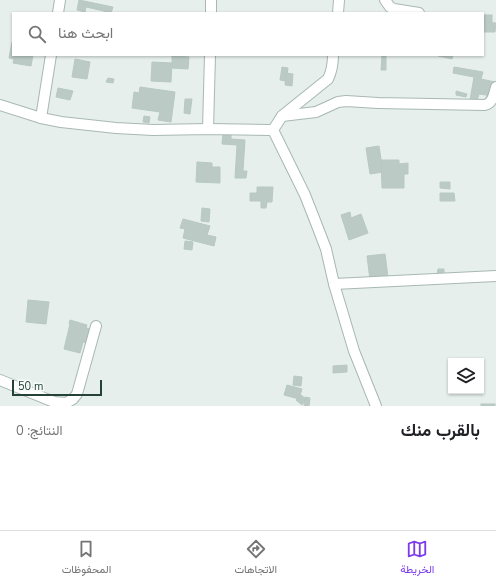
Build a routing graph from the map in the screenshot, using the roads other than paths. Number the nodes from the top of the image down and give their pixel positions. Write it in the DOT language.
graph roads {
  1 [pos="60,0"];
  2 [pos="211,0"];
  3 [pos="339,0"];
  4 [pos="385,0"];
  5 [pos="58,12"];
  6 [pos="211,12"];
  7 [pos="338,12"];
  8 [pos="413,12"];
  9 [pos="51,56"];
  10 [pos="210,56"];
  11 [pos="333,56"];
  12 [pos="496,87"];
  13 [pos="0,105"];
  14 [pos="282,116"];
  15 [pos="41,118"];
  16 [pos="208,129"];
  17 [pos="273,130"];
  18 [pos="496,276"];
  19 [pos="334,284"];
  20 [pos="96,326"];
  21 [pos="0,380"];
  22 [pos="376,406"];
  1 -- 5 [label="street"];
  2 -- 6 [label="street"];
  3 -- 7 [label="street"];
  4 -- 8 [label="street"];
  9 -- 15 [label="street"];
  10 -- 16 [label="street"];
  11 -- 14 [label="street"];
  12 -- 14 [label="street"];
  13 -- 15 [label="street"];
  14 -- 17 [label="street"];
  15 -- 16 [label="street"];
  16 -- 17 [label="street"];
  17 -- 19 [label="street"];
  18 -- 19 [label="street"];
  19 -- 22 [label="street"];
  20 -- 21 [label="street"];
}
